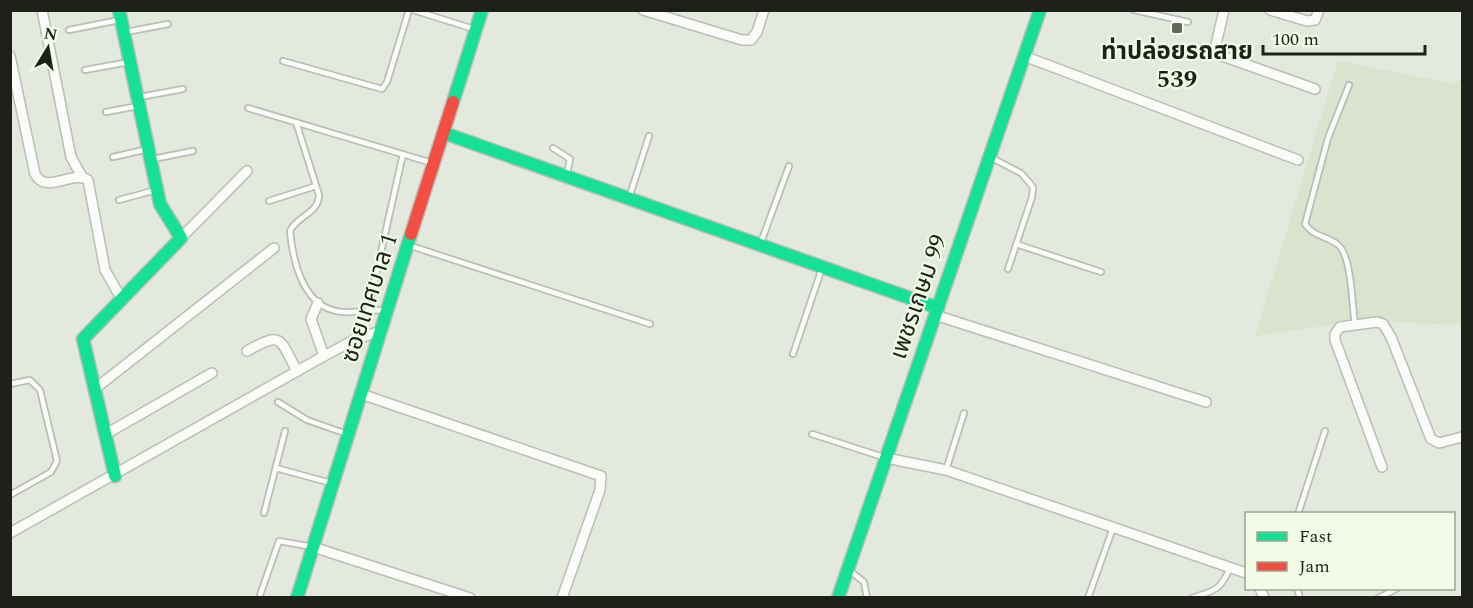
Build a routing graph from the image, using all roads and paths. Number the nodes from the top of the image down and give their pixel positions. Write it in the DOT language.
graph roads {
  1 [pos="42,10"];
  2 [pos="411,10"];
  3 [pos="642,10"];
  4 [pos="764,10"];
  5 [pos="1040,10"];
  6 [pos="1134,10"];
  7 [pos="1224,10"];
  8 [pos="1270,10"];
  9 [pos="1319,10"];
  10 [pos="480,11"];
  11 [pos="121,21"];
  12 [pos="1188,22"];
  13 [pos="168,24"];
  14 [pos="69,30"];
  15 [pos="476,30"];
  16 [pos="10,56"];
  17 [pos="1024,56"];
  18 [pos="283,61"];
  19 [pos="129,62"];
  20 [pos="85,70"];
  21 [pos="1349,86"];
  22 [pos="183,89"];
  23 [pos="1316,89"];
  24 [pos="138,102"];
  25 [pos="248,108"];
  26 [pos="106,112"];
  27 [pos="296,122"];
  28 [pos="444,133"];
  29 [pos="649,136"];
  30 [pos="553,148"];
  31 [pos="193,151"];
  32 [pos="403,154"];
  33 [pos="149,155"];
  34 [pos="113,157"];
  35 [pos="990,157"];
  36 [pos="1298,160"];
  37 [pos="435,164"];
  38 [pos="789,166"];
  39 [pos="247,171"];
  40 [pos="82,177"];
  41 [pos="567,177"];
  42 [pos="316,186"];
  43 [pos="156,190"];
  44 [pos="629,198"];
  45 [pos="119,200"];
  46 [pos="269,201"];
  47 [pos="180,238"];
  48 [pos="1016,244"];
  49 [pos="408,245"];
  50 [pos="760,245"];
  51 [pos="274,248"];
  52 [pos="822,267"];
  53 [pos="1008,269"];
  54 [pos="1101,272"];
  55 [pos="121,298"];
  56 [pos="318,303"];
  57 [pos="368,310"];
  58 [pos="388,310"];
  59 [pos="937,312"];
  60 [pos="650,324"];
  61 [pos="1355,325"];
  62 [pos="381,331"];
  63 [pos="247,351"];
  64 [pos="793,354"];
  65 [pos="324,356"];
  66 [pos="297,371"];
  67 [pos="212,373"];
  68 [pos="10,384"];
  69 [pos="96,388"];
  70 [pos="362,394"];
  71 [pos="278,402"];
  72 [pos="1206,402"];
  73 [pos="964,413"];
  74 [pos="1325,430"];
  75 [pos="285,431"];
  76 [pos="106,434"];
  77 [pos="348,434"];
  78 [pos="812,434"];
  79 [pos="1462,437"];
  80 [pos="886,458"];
  81 [pos="1382,467"];
  82 [pos="276,468"];
  83 [pos="946,470"];
  84 [pos="115,476"];
  85 [pos="333,483"];
  86 [pos="10,495"];
  87 [pos="1298,512"];
  88 [pos="264,513"];
  89 [pos="1113,526"];
  90 [pos="10,533"];
  91 [pos="313,547"];
  92 [pos="1231,566"];
  93 [pos="848,569"];
  94 [pos="1245,570"];
  95 [pos="1394,590"];
  96 [pos="260,595"];
  97 [pos="297,597"];
  98 [pos="470,597"];
  99 [pos="562,597"];
  100 [pos="838,597"];
  101 [pos="867,597"];
  102 [pos="1088,597"];
  103 [pos="1192,597"];
  104 [pos="1378,597"];
  1 -- 40 [label="street"];
  2 -- 15 [label="lane"];
  2 -- 18 [label="lane"];
  3 -- 4 [label="street"];
  5 -- 17 [label="street, เพชรเกษม 99"];
  6 -- 12 [label="lane"];
  7 -- 23 [label="street"];
  8 -- 9 [label="street"];
  10 -- 15 [label="street, ซอยเทศบาล 1"];
  11 -- 13 [label="lane"];
  11 -- 14 [label="lane"];
  11 -- 19 [label="street"];
  15 -- 28 [label="street, ซอยเทศบาล 1"];
  16 -- 40 [label="street"];
  17 -- 35 [label="street, เพชรเกษม 99"];
  17 -- 36 [label="street"];
  19 -- 20 [label="lane"];
  19 -- 24 [label="street"];
  21 -- 61 [label="lane"];
  22 -- 24 [label="lane"];
  24 -- 26 [label="lane"];
  24 -- 33 [label="street"];
  25 -- 27 [label="lane"];
  27 -- 32 [label="lane"];
  27 -- 42 [label="lane"];
  28 -- 37 [label="street, ซอยเทศบาล 1"];
  28 -- 41 [label="street"];
  29 -- 44 [label="lane"];
  30 -- 41 [label="lane"];
  31 -- 33 [label="lane"];
  32 -- 37 [label="lane"];
  32 -- 57 [label="lane"];
  33 -- 34 [label="lane"];
  33 -- 43 [label="street"];
  35 -- 48 [label="lane"];
  35 -- 59 [label="street, เพชรเกษม 99"];
  37 -- 49 [label="street, ซอยเทศบาล 1"];
  38 -- 50 [label="lane"];
  39 -- 47 [label="street"];
  40 -- 55 [label="street"];
  41 -- 44 [label="street"];
  42 -- 46 [label="lane"];
  42 -- 56 [label="lane"];
  43 -- 45 [label="lane"];
  43 -- 47 [label="street"];
  44 -- 50 [label="street"];
  47 -- 55 [label="street"];
  48 -- 53 [label="lane"];
  48 -- 54 [label="lane"];
  49 -- 58 [label="street, ซอยเทศบาล 1"];
  49 -- 60 [label="lane"];
  50 -- 52 [label="street"];
  51 -- 69 [label="street"];
  52 -- 59 [label="street"];
  52 -- 64 [label="lane"];
  55 -- 69 [label="street"];
  56 -- 57 [label="lane"];
  56 -- 65 [label="street"];
  57 -- 58 [label="lane"];
  58 -- 62 [label="street, ซอยเทศบาล 1"];
  59 -- 72 [label="street"];
  59 -- 80 [label="street, เพชรเกษม 99"];
  61 -- 79 [label="street"];
  61 -- 81 [label="street"];
  62 -- 65 [label="street"];
  62 -- 70 [label="street, ซอยเทศบาล 1"];
  63 -- 66 [label="street"];
  65 -- 66 [label="street"];
  66 -- 84 [label="street"];
  67 -- 76 [label="street"];
  68 -- 86 [label="lane"];
  69 -- 76 [label="street"];
  70 -- 77 [label="street, ซอยเทศบาล 1"];
  70 -- 99 [label="street"];
  71 -- 77 [label="lane"];
  73 -- 83 [label="lane"];
  74 -- 87 [label="lane"];
  75 -- 82 [label="lane"];
  76 -- 84 [label="street"];
  77 -- 85 [label="street, ซอยเทศบาล 1"];
  78 -- 80 [label="lane"];
  80 -- 83 [label="street"];
  80 -- 93 [label="street, เพชรเกษม 99"];
  82 -- 85 [label="lane"];
  82 -- 88 [label="lane"];
  83 -- 89 [label="street"];
  84 -- 90 [label="street"];
  85 -- 91 [label="street, ซอยเทศบาล 1"];
  89 -- 92 [label="street"];
  89 -- 102 [label="lane"];
  91 -- 96 [label="lane"];
  91 -- 97 [label="street, ซอยเทศบาล 1"];
  91 -- 98 [label="street"];
  92 -- 94 [label="street"];
  92 -- 103 [label="lane"];
  93 -- 100 [label="street, เพชรเกษม 99"];
  93 -- 101 [label="lane"];
  95 -- 104 [label="lane"];
}
